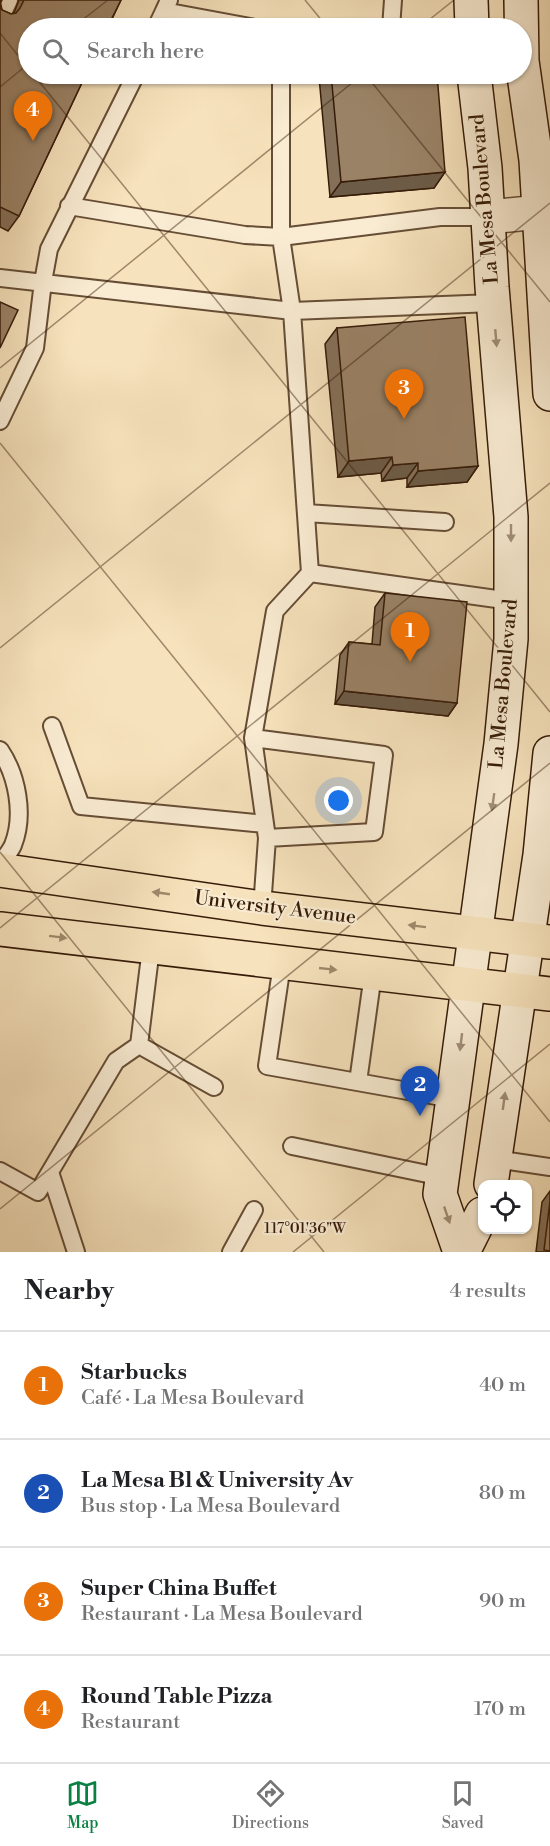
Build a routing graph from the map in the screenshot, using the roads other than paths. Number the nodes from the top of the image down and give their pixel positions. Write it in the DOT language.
graph roads {
  1 [pos="9,0"];
  2 [pos="393,0"];
  3 [pos="471,0"];
  4 [pos="521,0"];
  5 [pos="166,6"];
  6 [pos="215,18"];
  7 [pos="392,18"];
  8 [pos="472,18"];
  9 [pos="521,18"];
  10 [pos="0,19"];
  11 [pos="131,84"];
  12 [pos="281,84"];
  13 [pos="475,84"];
  14 [pos="530,84"];
  15 [pos="540,114"];
  16 [pos="69,206"];
  17 [pos="544,212"];
  18 [pos="488,217"];
  19 [pos="281,237"];
  20 [pos="0,278"];
  21 [pos="43,282"];
  22 [pos="493,303"];
  23 [pos="292,311"];
  24 [pos="550,394"];
  25 [pos="0,422"];
  26 [pos="306,513"];
  27 [pos="446,522"];
  28 [pos="310,573"];
  29 [pos="512,601"];
  30 [pos="52,726"];
  31 [pos="253,738"];
  32 [pos="0,750"];
  33 [pos="550,753"];
  34 [pos="266,831"];
  35 [pos="545,856"];
  36 [pos="0,865"];
  37 [pos="0,870"];
  38 [pos="262,908"];
  39 [pos="0,929"];
  40 [pos="475,933"];
  41 [pos="539,941"];
  42 [pos="151,948"];
  43 [pos="282,964"];
  44 [pos="373,974"];
  45 [pos="468,985"];
  46 [pos="535,993"];
  47 [pos="139,1045"];
  48 [pos="358,1082"];
  49 [pos="214,1087"];
  50 [pos="453,1099"];
  51 [pos="292,1146"];
  52 [pos="550,1167"];
  53 [pos="0,1171"];
  54 [pos="50,1172"];
  55 [pos="493,1172"];
  56 [pos="442,1177"];
  57 [pos="254,1210"];
  58 [pos="478,1223"];
  59 [pos="76,1252"];
  60 [pos="231,1252"];
  61 [pos="462,1252"];
  1 -- 10 [label="lane"];
  2 -- 7 [label="lane"];
  3 -- 8 [label="main road"];
  4 -- 9 [label="main road"];
  5 -- 6 [label="lane"];
  11 -- 16 [label="lane"];
  12 -- 19 [label="lane"];
  13 -- 18 [label="main road, La Mesa Boulevard"];
  14 -- 15 [label="main road"];
  15 -- 17 [label="main road"];
  16 -- 19 [label="lane"];
  16 -- 21 [label="lane"];
  17 -- 18 [label="main road"];
  17 -- 24 [label="main road"];
  18 -- 19 [label="lane"];
  18 -- 22 [label="main road, La Mesa Boulevard"];
  19 -- 23 [label="lane"];
  20 -- 21 [label="lane"];
  21 -- 23 [label="lane"];
  21 -- 25 [label="lane"];
  22 -- 23 [label="lane"];
  22 -- 29 [label="main road, La Mesa Boulevard, one-way"];
  23 -- 26 [label="lane"];
  26 -- 27 [label="lane"];
  26 -- 28 [label="lane"];
  28 -- 29 [label="lane"];
  28 -- 31 [label="lane"];
  29 -- 40 [label="main road, La Mesa Boulevard, one-way"];
  30 -- 34 [label="lane"];
  31 -- 34 [label="lane"];
  31 -- 34 [label="lane"];
  32 -- 36 [label="lane"];
  33 -- 35 [label="main road"];
  34 -- 38 [label="lane"];
  35 -- 41 [label="main road"];
  38 -- 37 [label="main road, University Avenue, one-way"];
  40 -- 38 [label="main road, University Avenue, one-way"];
  39 -- 42 [label="main road, one-way"];
  40 -- 41 [label="main road, University Avenue"];
  40 -- 45 [label="main road, La Mesa Boulevard"];
  41 -- 46 [label="main road"];
  42 -- 43 [label="main road"];
  42 -- 47 [label="lane"];
  43 -- 44 [label="main road, one-way"];
  43 -- 48 [label="lane"];
  44 -- 45 [label="main road"];
  44 -- 48 [label="lane"];
  45 -- 46 [label="main road"];
  45 -- 50 [label="main road, La Mesa Boulevard, one-way"];
  55 -- 46 [label="main road, one-way"];
  47 -- 49 [label="lane"];
  47 -- 54 [label="lane"];
  48 -- 50 [label="lane"];
  50 -- 56 [label="main road, La Mesa Boulevard"];
  51 -- 56 [label="lane"];
  52 -- 55 [label="lane"];
  53 -- 54 [label="lane"];
  54 -- 59 [label="lane"];
  56 -- 61 [label="main road, La Mesa Boulevard, one-way"];
  57 -- 60 [label="lane"];
  58 -- 61 [label="main road, La Mesa Boulevard"];
}
